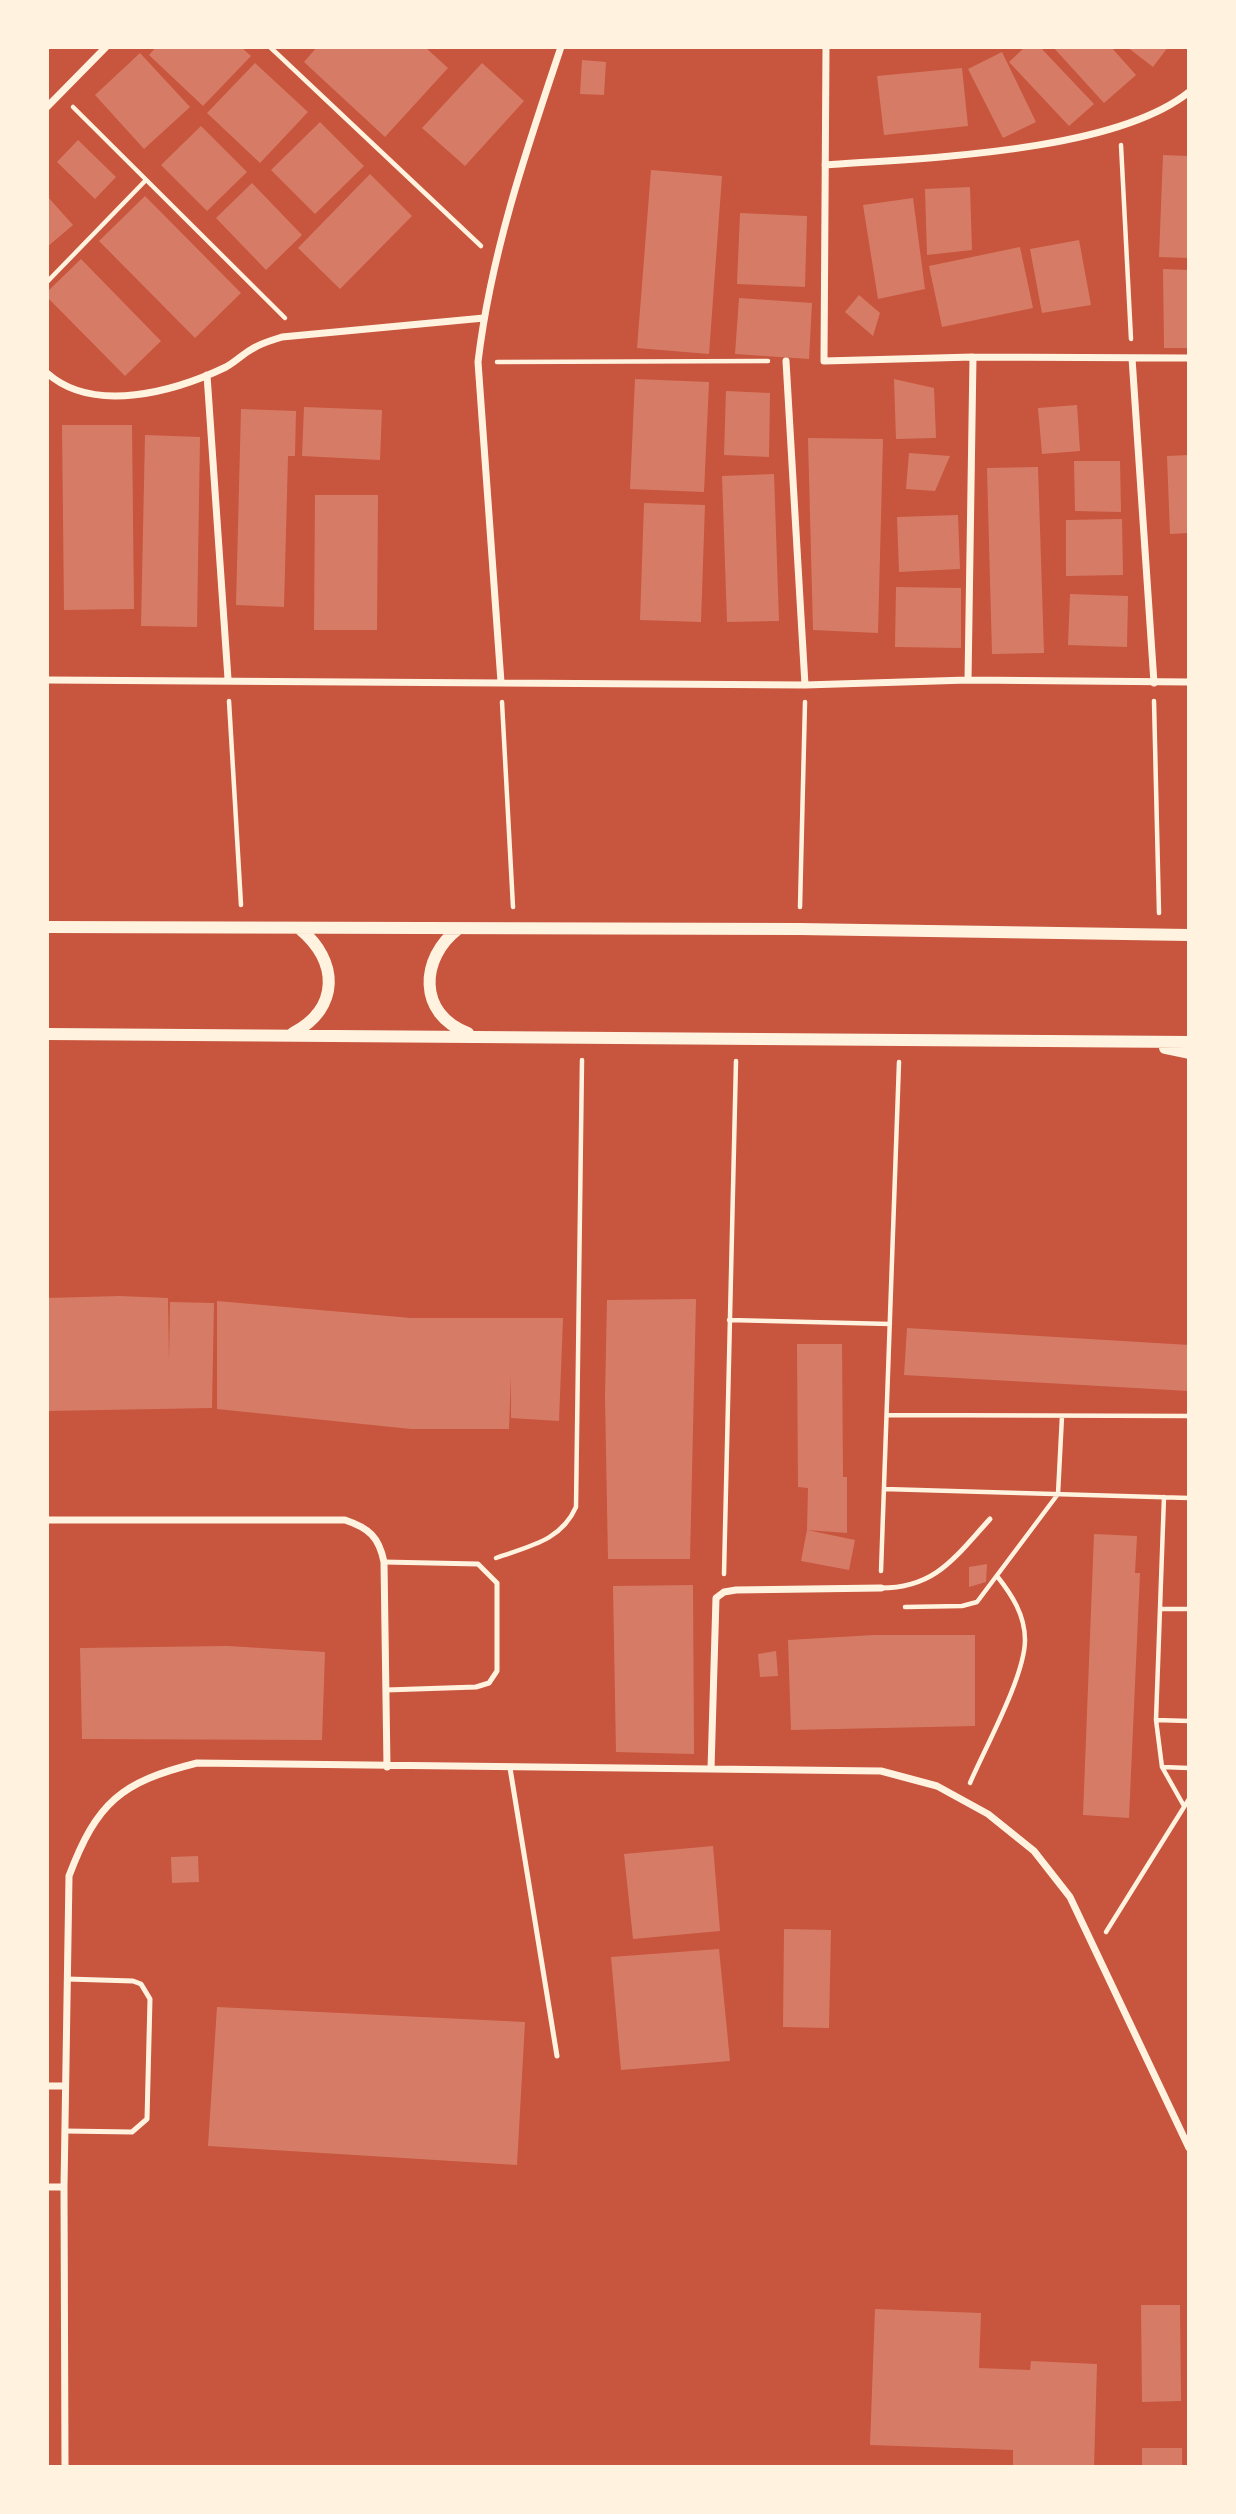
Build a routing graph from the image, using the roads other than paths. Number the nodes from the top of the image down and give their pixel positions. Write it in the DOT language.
graph roads {
  1 [pos="106,47"];
  2 [pos="561,47"];
  3 [pos="826,47"];
  4 [pos="1189,92"];
  5 [pos="47,107"];
  6 [pos="825,165"];
  7 [pos="484,318"];
  8 [pos="973,357"];
  9 [pos="1132,358"];
  10 [pos="1189,358"];
  11 [pos="786,361"];
  12 [pos="47,373"];
  13 [pos="207,375"];
  14 [pos="228,679"];
  15 [pos="47,680"];
  16 [pos="968,680"];
  17 [pos="501,682"];
  18 [pos="1189,682"];
  19 [pos="1154,683"];
  20 [pos="805,685"];
  21 [pos="47,927"];
  22 [pos="458,928"];
  23 [pos="299,929"];
  24 [pos="1189,935"];
  25 [pos="47,1034"];
  26 [pos="289,1035"];
  27 [pos="475,1036"];
  28 [pos="1134,1042"];
  29 [pos="1189,1042"];
  30 [pos="1189,1053"];
  31 [pos="990,1519"];
  32 [pos="47,1520"];
  33 [pos="384,1562"];
  34 [pos="881,1588"];
  35 [pos="386,1690"];
  36 [pos="387,1767"];
  37 [pos="510,1768"];
  38 [pos="711,1769"];
  39 [pos="67,1979"];
  40 [pos="557,2056"];
  41 [pos="65,2085"];
  42 [pos="47,2086"];
  43 [pos="65,2131"];
  44 [pos="1189,2148"];
  45 [pos="47,2187"];
  46 [pos="64,2187"];
  47 [pos="65,2467"];
  1 -- 5 [label="street"];
  2 -- 7 [label="street"];
  3 -- 6 [label="street"];
  4 -- 6 [label="street"];
  6 -- 8 [label="street"];
  7 -- 13 [label="street"];
  7 -- 17 [label="street"];
  8 -- 9 [label="street"];
  8 -- 16 [label="street"];
  9 -- 10 [label="street"];
  9 -- 19 [label="street"];
  11 -- 20 [label="street"];
  12 -- 13 [label="street"];
  13 -- 14 [label="street"];
  14 -- 15 [label="street"];
  14 -- 17 [label="street"];
  16 -- 19 [label="street"];
  16 -- 20 [label="street"];
  17 -- 20 [label="street"];
  18 -- 19 [label="street"];
  21 -- 23 [label="street"];
  22 -- 23 [label="street"];
  22 -- 24 [label="street"];
  22 -- 27 [label="street"];
  23 -- 26 [label="street"];
  25 -- 26 [label="street"];
  26 -- 27 [label="street"];
  27 -- 28 [label="street"];
  28 -- 29 [label="street"];
  28 -- 30 [label="street"];
  31 -- 34 [label="lane"];
  32 -- 33 [label="street"];
  33 -- 35 [label="street"];
  33 -- 35 [label="lane"];
  34 -- 38 [label="street"];
  35 -- 36 [label="street"];
  36 -- 37 [label="street"];
  36 -- 39 [label="street"];
  37 -- 38 [label="street"];
  37 -- 40 [label="lane"];
  38 -- 44 [label="street"];
  39 -- 41 [label="street"];
  39 -- 43 [label="lane"];
  41 -- 42 [label="street"];
  41 -- 43 [label="street"];
  43 -- 46 [label="street"];
  45 -- 46 [label="street"];
  46 -- 47 [label="street"];
}
